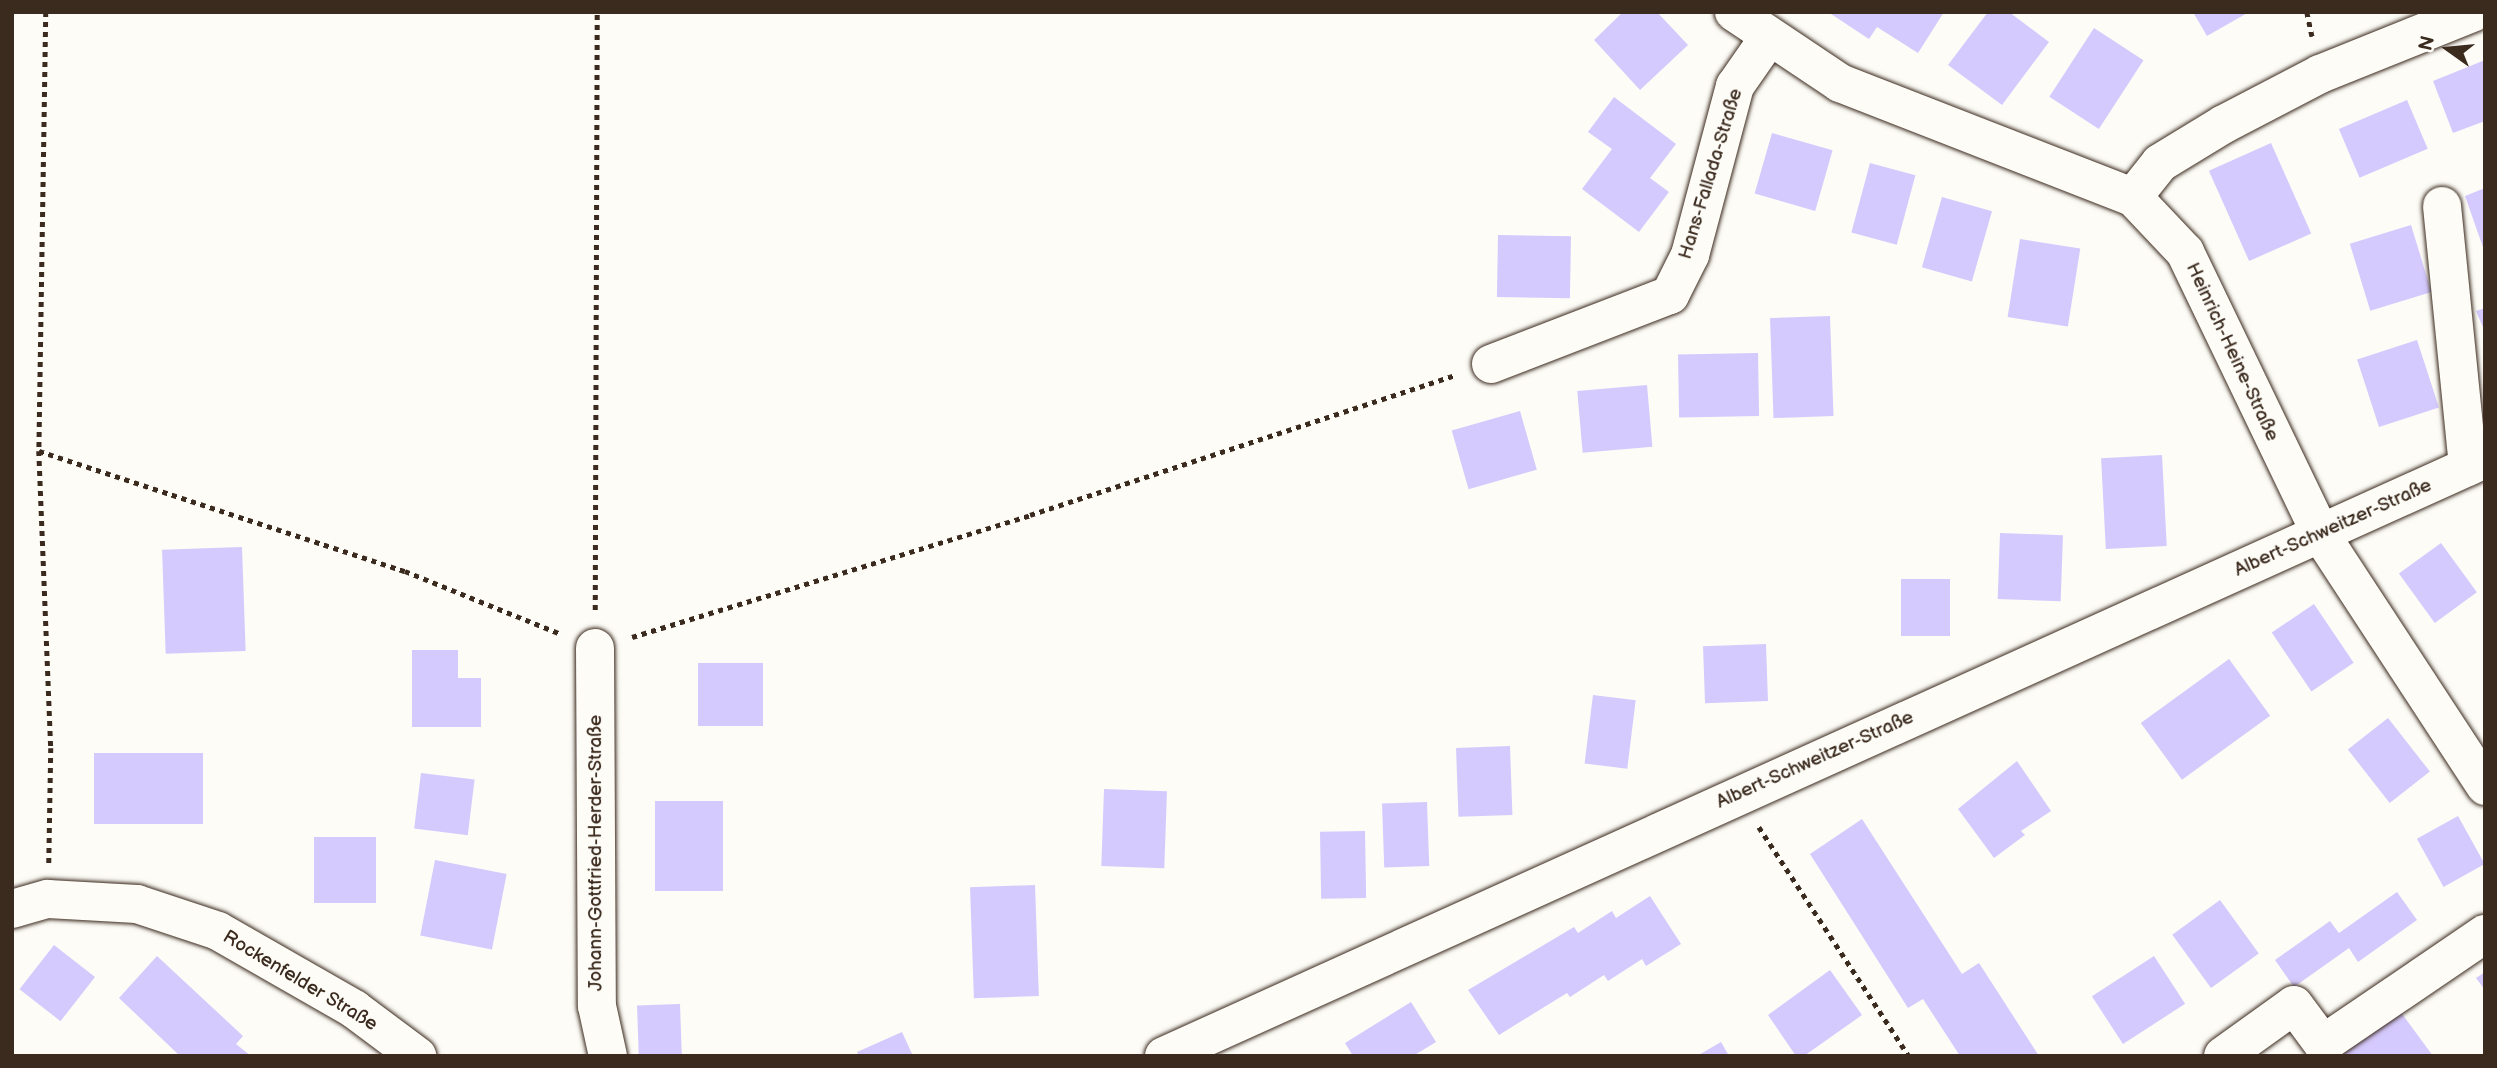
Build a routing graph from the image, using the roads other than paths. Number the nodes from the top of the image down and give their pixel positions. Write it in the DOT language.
graph roads {
  1 [pos="1734,12"];
  2 [pos="2474,12"];
  3 [pos="1769,37"];
  4 [pos="2133,197"];
  5 [pos="2442,206"];
  6 [pos="1491,364"];
  7 [pos="2476,463"];
  8 [pos="2321,535"];
  9 [pos="595,648"];
  10 [pos="2485,786"];
  11 [pos="30,904"];
  12 [pos="2485,934"];
  13 [pos="417,1056"];
  14 [pos="608,1056"];
  15 [pos="1164,1056"];
  16 [pos="2223,1056"];
  1 -- 3 [label="street, Heinrich-Heine-Straße"];
  2 -- 4 [label="street"];
  3 -- 4 [label="street, Heinrich-Heine-Straße"];
  3 -- 6 [label="street, Hans-Fallada-Straße"];
  4 -- 8 [label="street, Heinrich-Heine-Straße"];
  5 -- 7 [label="street, Albert-Schweitzer-Straße"];
  7 -- 8 [label="street, Albert-Schweitzer-Straße"];
  8 -- 10 [label="street, Heinrich-Heine-Straße"];
  8 -- 15 [label="street, Albert-Schweitzer-Straße"];
  9 -- 14 [label="street, Johann-Gottfried-Herder-Straße"];
  11 -- 13 [label="street, Rockenfelder Straße"];
  12 -- 16 [label="street"];
}
